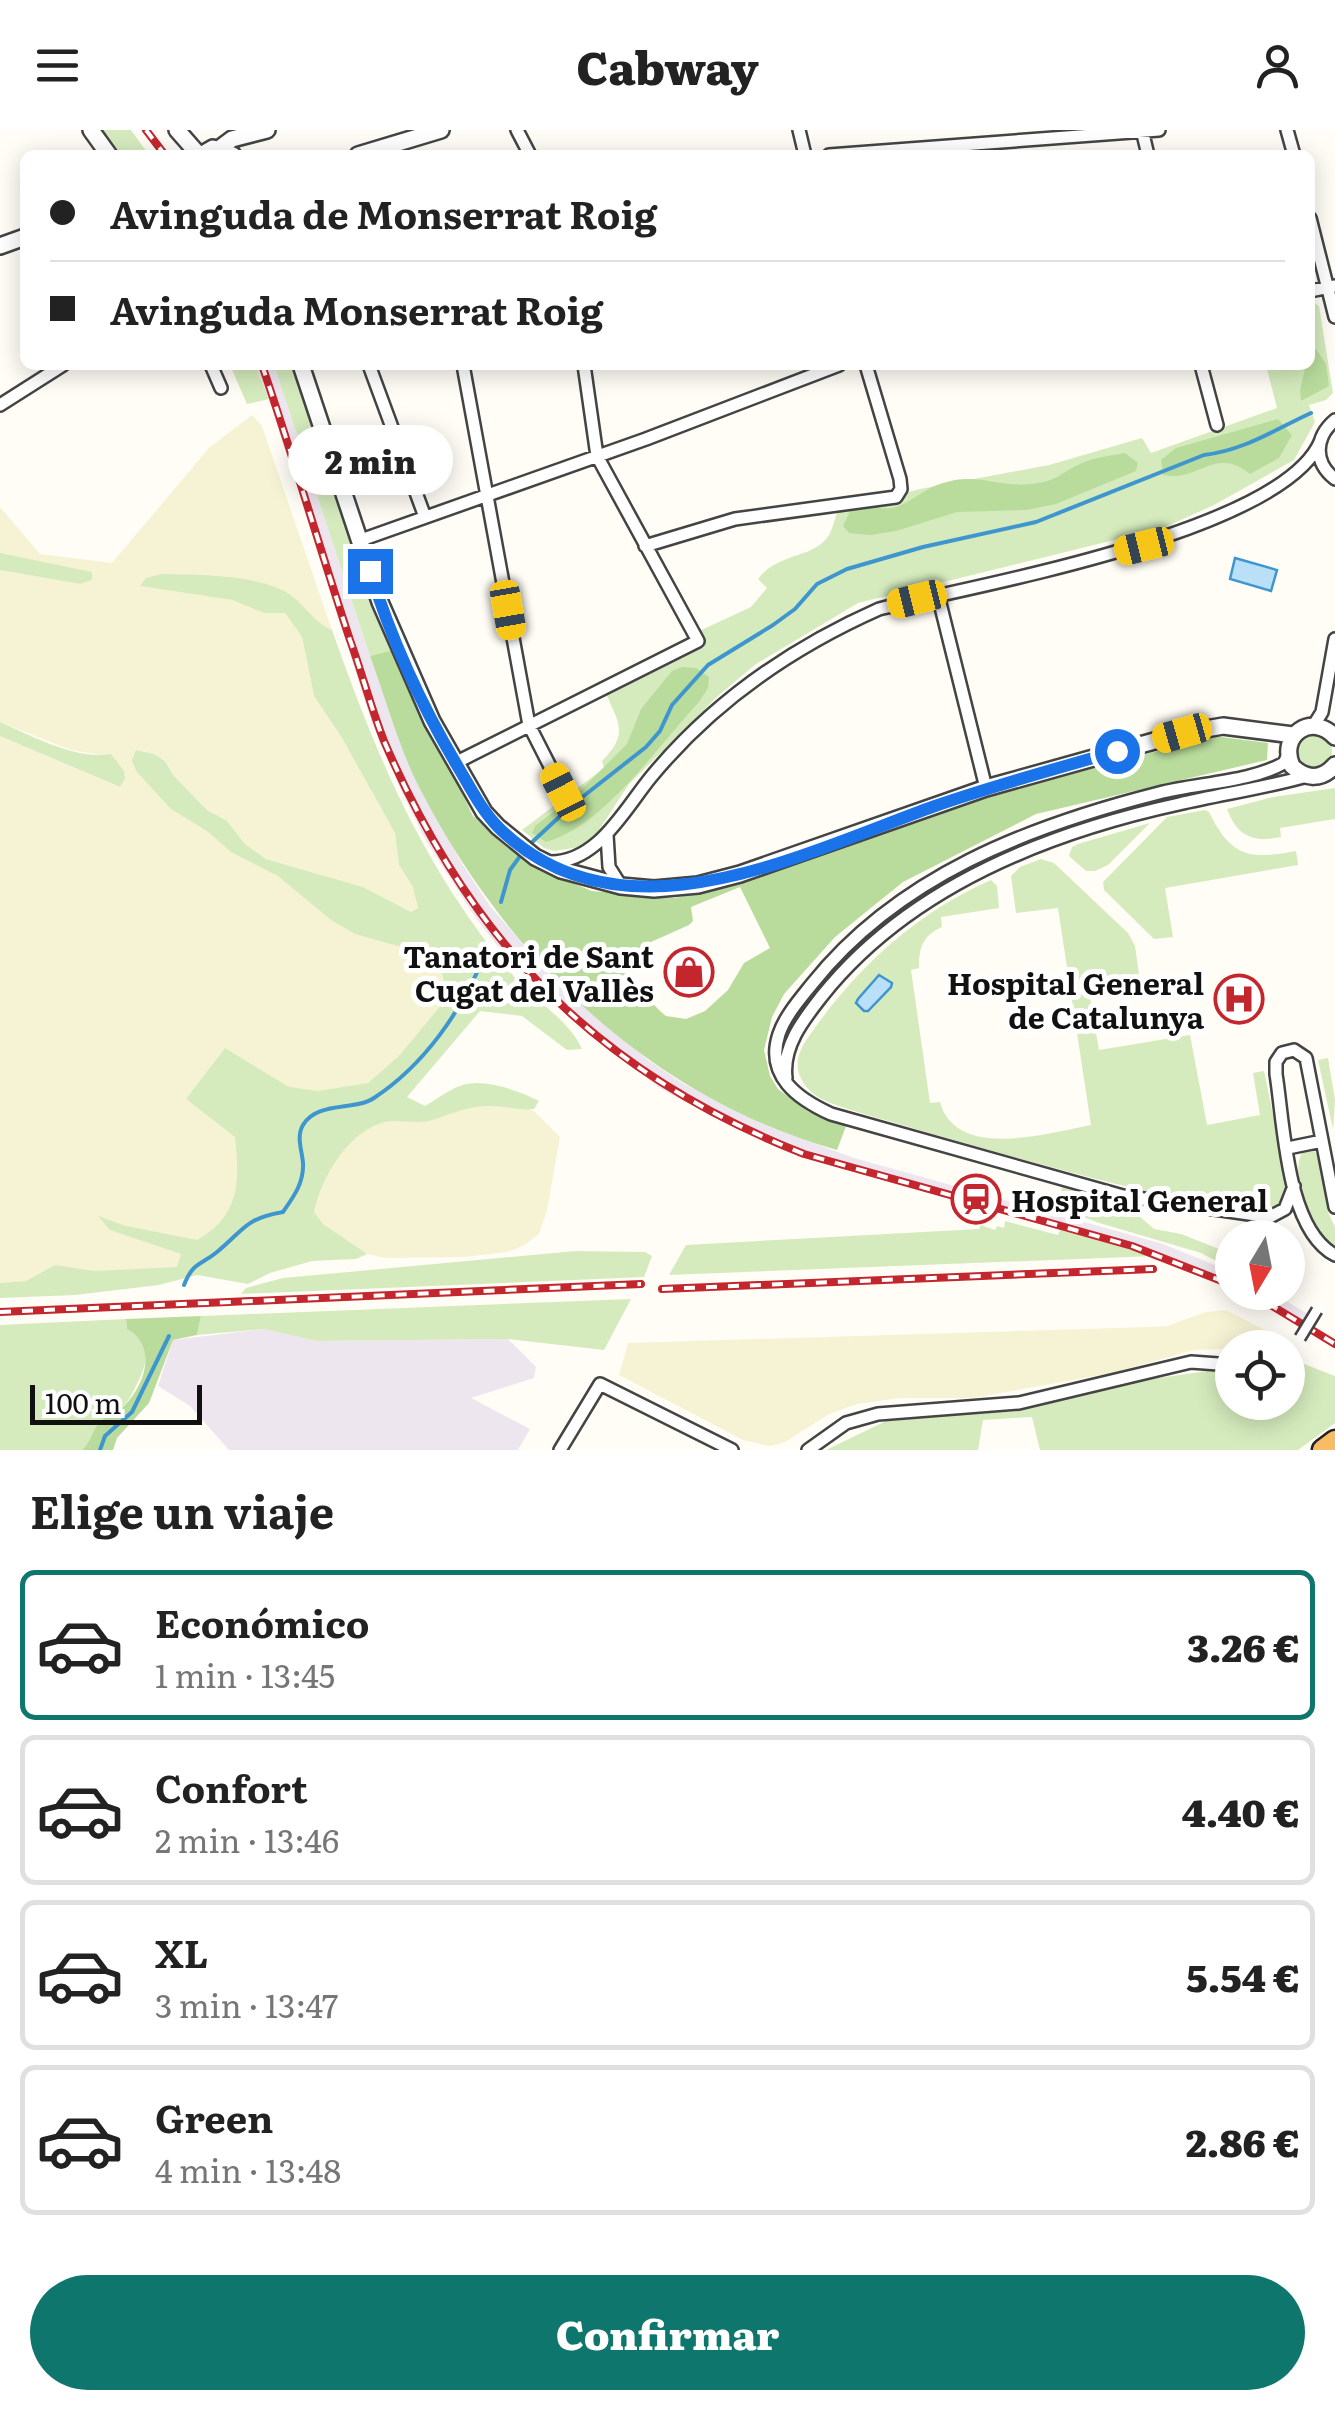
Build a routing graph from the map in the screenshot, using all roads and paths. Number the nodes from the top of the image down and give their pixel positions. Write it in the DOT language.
graph roads {
  1 [pos="267,130"];
  2 [pos="442,130"];
  3 [pos="1159,130"];
  4 [pos="1142,132"];
  5 [pos="204,148"];
  6 [pos="375,150"];
  7 [pos="897,150"];
  8 [pos="1315,234"];
  9 [pos="1332,287"];
  10 [pos="1335,317"];
  11 [pos="55,370"];
  12 [pos="213,370"];
  13 [pos="303,370"];
  14 [pos="371,370"];
  15 [pos="464,370"];
  16 [pos="585,370"];
  17 [pos="826,370"];
  18 [pos="867,370"];
  19 [pos="1202,370"];
  20 [pos="221,388"];
  21 [pos="0,405"];
  22 [pos="1335,420"];
  23 [pos="1217,424"];
  24 [pos="1320,440"];
  25 [pos="597,456"];
  26 [pos="1298,471"];
  27 [pos="1335,479"];
  28 [pos="487,495"];
  29 [pos="425,517"];
  30 [pos="361,540"];
  31 [pos="645,546"];
  32 [pos="938,595"];
  33 [pos="1335,639"];
  34 [pos="529,724"];
  35 [pos="1314,725"];
  36 [pos="1293,736"];
  37 [pos="1335,737"];
  38 [pos="1288,756"];
  39 [pos="462,759"];
  40 [pos="1332,771"];
  41 [pos="1306,776"];
  42 [pos="986,788"];
  43 [pos="563,792"];
  44 [pos="608,831"];
  45 [pos="540,859"];
  46 [pos="621,886"];
  47 [pos="787,1082"];
  48 [pos="1322,1140"];
  49 [pos="1288,1148"];
  50 [pos="1294,1186"];
  51 [pos="1335,1207"];
  52 [pos="1335,1255"];
  53 [pos="1317,1310"];
  54 [pos="1305,1330"];
  55 [pos="1215,1364"];
  56 [pos="1335,1441"];
  57 [pos="729,1449"];
  58 [pos="560,1450"];
  59 [pos="807,1450"];
  60 [pos="1323,1450"];
  1 -- 5 [label="street"];
  2 -- 6 [label="street"];
  3 -- 4 [label="street"];
  4 -- 7 [label="street"];
  8 -- 9 [label="street"];
  9 -- 10 [label="street"];
  11 -- 21 [label="street"];
  12 -- 20 [label="street"];
  13 -- 30 [label="street"];
  14 -- 29 [label="street"];
  15 -- 28 [label="street"];
  16 -- 25 [label="street"];
  17 -- 25 [label="street"];
  18 -- 31 [label="street"];
  19 -- 23 [label="street"];
  22 -- 24 [label="street"];
  24 -- 26 [label="street"];
  24 -- 27 [label="street"];
  25 -- 28 [label="street"];
  25 -- 31 [label="street"];
  26 -- 27 [label="street"];
  26 -- 32 [label="street"];
  28 -- 29 [label="street"];
  28 -- 34 [label="street"];
  29 -- 30 [label="street"];
  30 -- 45 [label="street"];
  31 -- 34 [label="street"];
  32 -- 42 [label="street"];
  32 -- 44 [label="street"];
  33 -- 35 [label="street"];
  34 -- 39 [label="street"];
  34 -- 43 [label="street"];
  35 -- 36 [label="street"];
  35 -- 37 [label="street"];
  36 -- 38 [label="street"];
  36 -- 42 [label="street"];
  38 -- 41 [label="street"];
  38 -- 47 [label="street"];
  40 -- 41 [label="street"];
  41 -- 47 [label="street"];
  42 -- 46 [label="street"];
  44 -- 45 [label="street"];
  44 -- 46 [label="street"];
  45 -- 46 [label="street"];
  47 -- 50 [label="street"];
  48 -- 49 [label="street"];
  48 -- 49 [label="street"];
  48 -- 51 [label="street"];
  49 -- 50 [label="street"];
  50 -- 52 [label="street"];
  53 -- 54 [label="street, bridge"];
  55 -- 59 [label="street"];
  56 -- 60 [label="highway"];
  57 -- 58 [label="street"];
}
